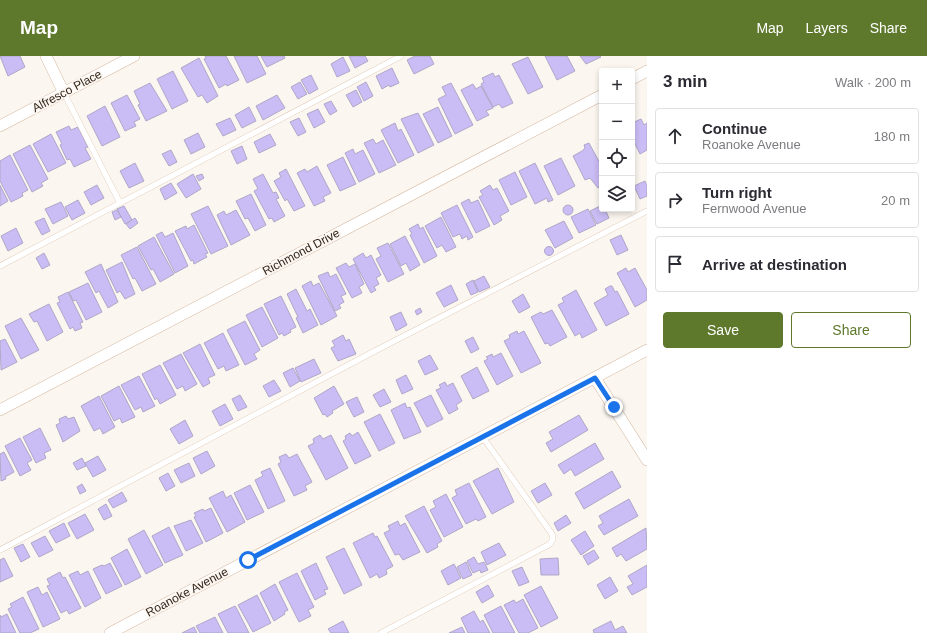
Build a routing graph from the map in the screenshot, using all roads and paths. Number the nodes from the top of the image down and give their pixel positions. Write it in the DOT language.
graph roads {
  1 [pos="46,56"];
  2 [pos="134,56"];
  3 [pos="401,56"];
  4 [pos="647,71"];
  5 [pos="635,77"];
  6 [pos="64,92"];
  7 [pos="599,97"];
  8 [pos="0,126"];
  9 [pos="120,203"];
  10 [pos="647,211"];
  11 [pos="0,266"];
  12 [pos="647,350"];
  13 [pos="595,378"];
  14 [pos="0,410"];
  15 [pos="482,436"];
  16 [pos="647,460"];
  17 [pos="0,550"];
  18 [pos="110,633"];
  19 [pos="381,633"];
  1 -- 6 [label="street"];
  2 -- 6 [label="street, Alfresco Place"];
  3 -- 9 [label="lane"];
  4 -- 5 [label="street"];
  6 -- 8 [label="street, Alfresco Place"];
  6 -- 9 [label="lane"];
  7 -- 14 [label="street, Richmond Drive"];
  9 -- 11 [label="lane"];
  10 -- 17 [label="lane"];
  12 -- 13 [label="street, Roanoke Avenue"];
  13 -- 15 [label="street, Roanoke Avenue"];
  13 -- 16 [label="street"];
  15 -- 18 [label="street, Roanoke Avenue"];
  15 -- 19 [label="lane"];
}
